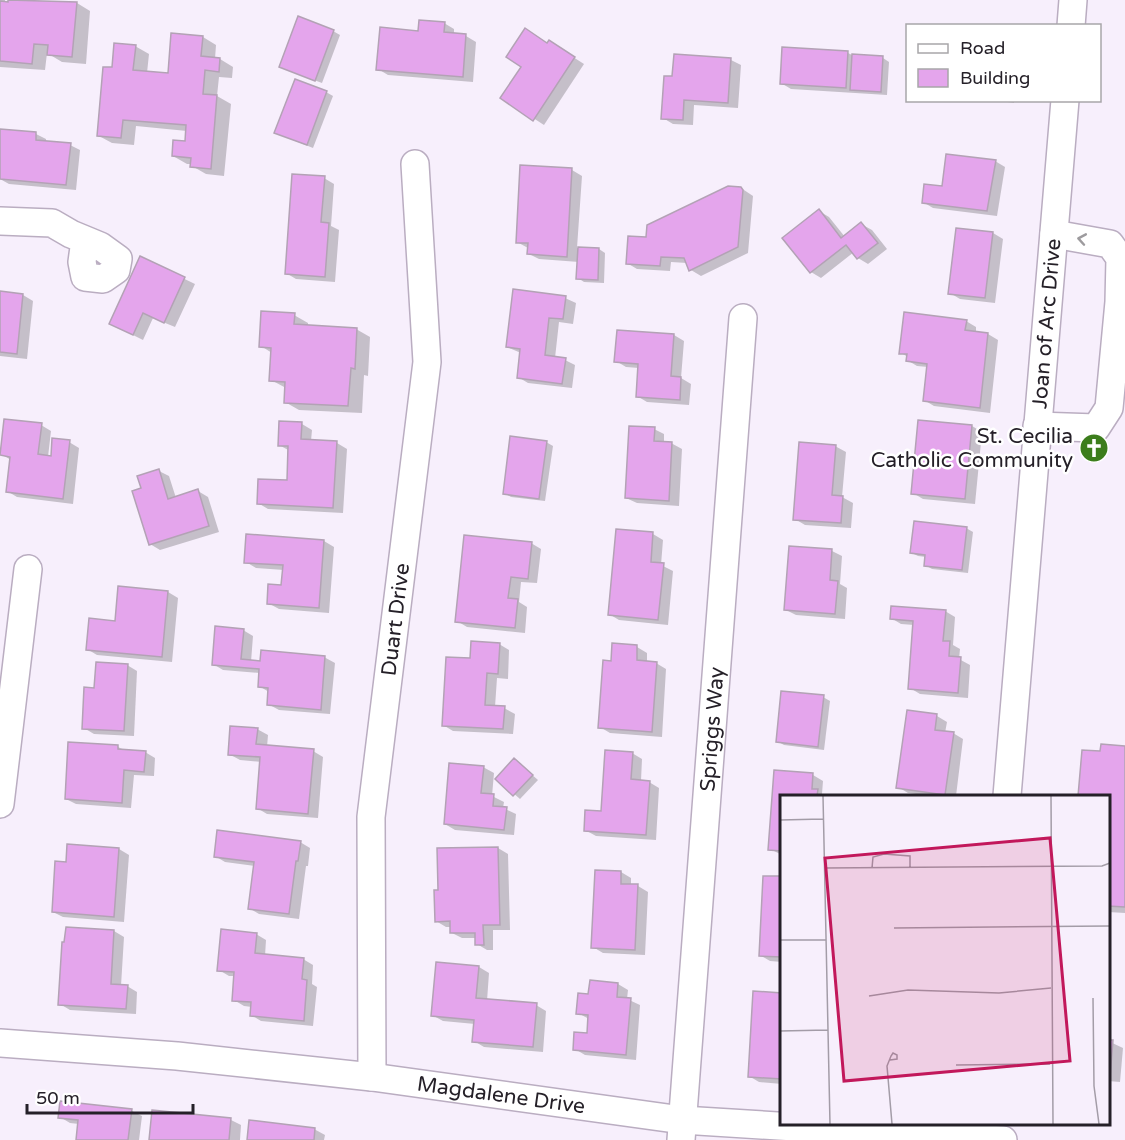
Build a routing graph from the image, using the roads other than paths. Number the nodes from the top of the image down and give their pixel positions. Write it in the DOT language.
graph roads {
  1 [pos="1073,0"];
  2 [pos="1071,24"];
  3 [pos="1065,102"];
  4 [pos="415,164"];
  5 [pos="0,221"];
  6 [pos="1054,234"];
  7 [pos="85,240"];
  8 [pos="743,318"];
  9 [pos="1037,426"];
  10 [pos="28,569"];
  11 [pos="1007,795"];
  12 [pos="0,804"];
  13 [pos="0,1043"];
  14 [pos="372,1077"];
  15 [pos="682,1130"];
  16 [pos="987,1135"];
  1 -- 2 [label="street"];
  3 -- 6 [label="street, Joan of Arc Drive"];
  4 -- 14 [label="street, Duart Drive"];
  5 -- 7 [label="street"];
  6 -- 9 [label="street, Joan of Arc Drive"];
  9 -- 6 [label="street, one-way"];
  8 -- 15 [label="street, Spriggs Way"];
  9 -- 11 [label="street, Joan of Arc Drive"];
  10 -- 12 [label="street"];
  13 -- 14 [label="street, Magdalene Drive"];
  14 -- 15 [label="street, Magdalene Drive"];
  15 -- 16 [label="street, Magdalene Drive"];
}
